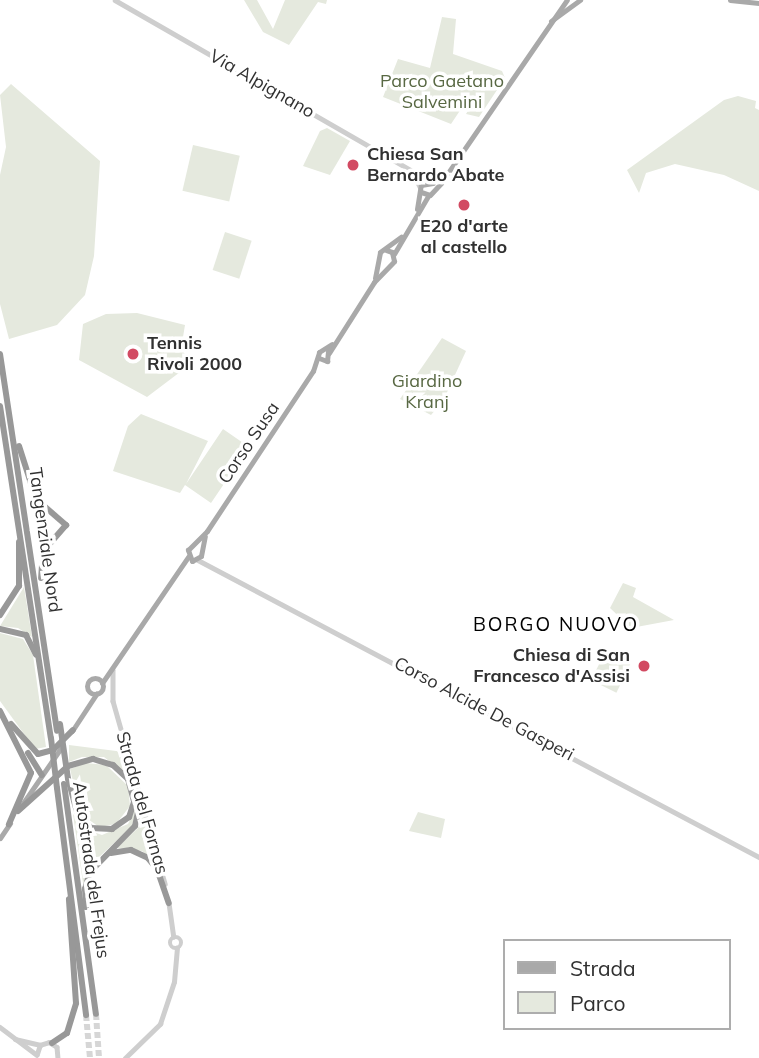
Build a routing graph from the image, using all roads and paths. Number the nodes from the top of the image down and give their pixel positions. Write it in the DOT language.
graph roads {
  1 [pos="115,0"];
  2 [pos="567,0"];
  3 [pos="580,0"];
  4 [pos="587,0"];
  5 [pos="730,0"];
  6 [pos="759,3"];
  7 [pos="550,22"];
  8 [pos="410,168"];
  9 [pos="433,184"];
  10 [pos="421,189"];
  11 [pos="428,196"];
  12 [pos="416,212"];
  13 [pos="401,237"];
  14 [pos="386,250"];
  15 [pos="394,254"];
  16 [pos="379,262"];
  17 [pos="387,266"];
  18 [pos="374,282"];
  19 [pos="327,351"];
  20 [pos="0,354"];
  21 [pos="321,360"];
  22 [pos="0,406"];
  23 [pos="16,440"];
  24 [pos="20,521"];
  25 [pos="196,555"];
  26 [pos="0,615"];
  27 [pos="0,629"];
  28 [pos="44,632"];
  29 [pos="113,669"];
  30 [pos="100,681"];
  31 [pos="89,692"];
  32 [pos="97,693"];
  33 [pos="45,698"];
  34 [pos="91,700"];
  35 [pos="0,709"];
  36 [pos="13,727"];
  37 [pos="58,727"];
  38 [pos="73,730"];
  39 [pos="51,738"];
  40 [pos="42,775"];
  41 [pos="66,781"];
  42 [pos="141,797"];
  43 [pos="18,811"];
  44 [pos="9,824"];
  45 [pos="0,838"];
  46 [pos="106,855"];
  47 [pos="759,857"];
  48 [pos="71,880"];
  49 [pos="169,903"];
  50 [pos="90,968"];
  51 [pos="96,1014"];
  52 [pos="86,1015"];
  53 [pos="0,1027"];
  54 [pos="15,1038"];
  55 [pos="52,1042"];
  56 [pos="40,1045"];
  57 [pos="59,1056"];
  58 [pos="38,1057"];
  59 [pos="125,1058"];
  1 -- 8 [label="street, Via Alpignano"];
  2 -- 7 [label="main road"];
  3 -- 4 [label="main road"];
  3 -- 7 [label="main road"];
  5 -- 6 [label="main road"];
  7 -- 9 [label="main road"];
  8 -- 9 [label="street, Via Alpignano"];
  8 -- 10 [label="street"];
  9 -- 10 [label="main road"];
  9 -- 11 [label="main road"];
  10 -- 11 [label="main road"];
  10 -- 12 [label="main road"];
  11 -- 12 [label="main road"];
  12 -- 13 [label="main road"];
  13 -- 14 [label="main road"];
  13 -- 15 [label="main road"];
  14 -- 15 [label="main road"];
  14 -- 16 [label="main road"];
  15 -- 17 [label="main road"];
  16 -- 17 [label="main road"];
  16 -- 18 [label="main road"];
  17 -- 18 [label="main road"];
  18 -- 19 [label="main road"];
  19 -- 21 [label="main road"];
  19 -- 21 [label="main road"];
  20 -- 23 [label="highway, Tangenziale Nord"];
  21 -- 25 [label="main road, Corso Susa"];
  22 -- 24 [label="highway, Tangenziale Nord"];
  23 -- 28 [label="highway, Tangenziale Nord"];
  23 -- 28 [label="highway"];
  24 -- 26 [label="highway"];
  24 -- 33 [label="highway, Tangenziale Nord"];
  25 -- 29 [label="main road, Corso Susa"];
  25 -- 47 [label="street, Corso Alcide De Gasperi"];
  27 -- 33 [label="highway"];
  28 -- 37 [label="highway, Tangenziale Nord"];
  29 -- 30 [label="main road, Corso Susa"];
  29 -- 42 [label="street, Strada del Fornas"];
  30 -- 31 [label="main road"];
  30 -- 32 [label="main road"];
  31 -- 32 [label="main road"];
  31 -- 34 [label="main road"];
  32 -- 34 [label="main road"];
  33 -- 39 [label="highway, Tangenziale Nord"];
  34 -- 38 [label="main road"];
  35 -- 36 [label="highway"];
  35 -- 44 [label="highway"];
  36 -- 38 [label="highway"];
  36 -- 40 [label="highway"];
  37 -- 41 [label="highway, Autostrada del Frejus, bridge"];
  38 -- 40 [label="main road"];
  39 -- 48 [label="highway, Autostrada del Frejus, bridge"];
  40 -- 43 [label="main road"];
  41 -- 43 [label="highway"];
  41 -- 50 [label="highway, Autostrada del Frejus"];
  42 -- 46 [label="highway"];
  42 -- 49 [label="street, Strada del Fornas"];
  43 -- 44 [label="main road"];
  44 -- 45 [label="main road"];
  46 -- 49 [label="highway"];
  46 -- 50 [label="highway"];
  48 -- 52 [label="highway, Autostrada del Frejus"];
  48 -- 55 [label="highway"];
  49 -- 59 [label="street, Strada del Fornas"];
  50 -- 51 [label="highway, Autostrada del Frejus"];
  53 -- 54 [label="street"];
  54 -- 56 [label="street"];
  54 -- 58 [label="street"];
  55 -- 56 [label="street"];
  55 -- 57 [label="street"];
  56 -- 58 [label="street"];
}
